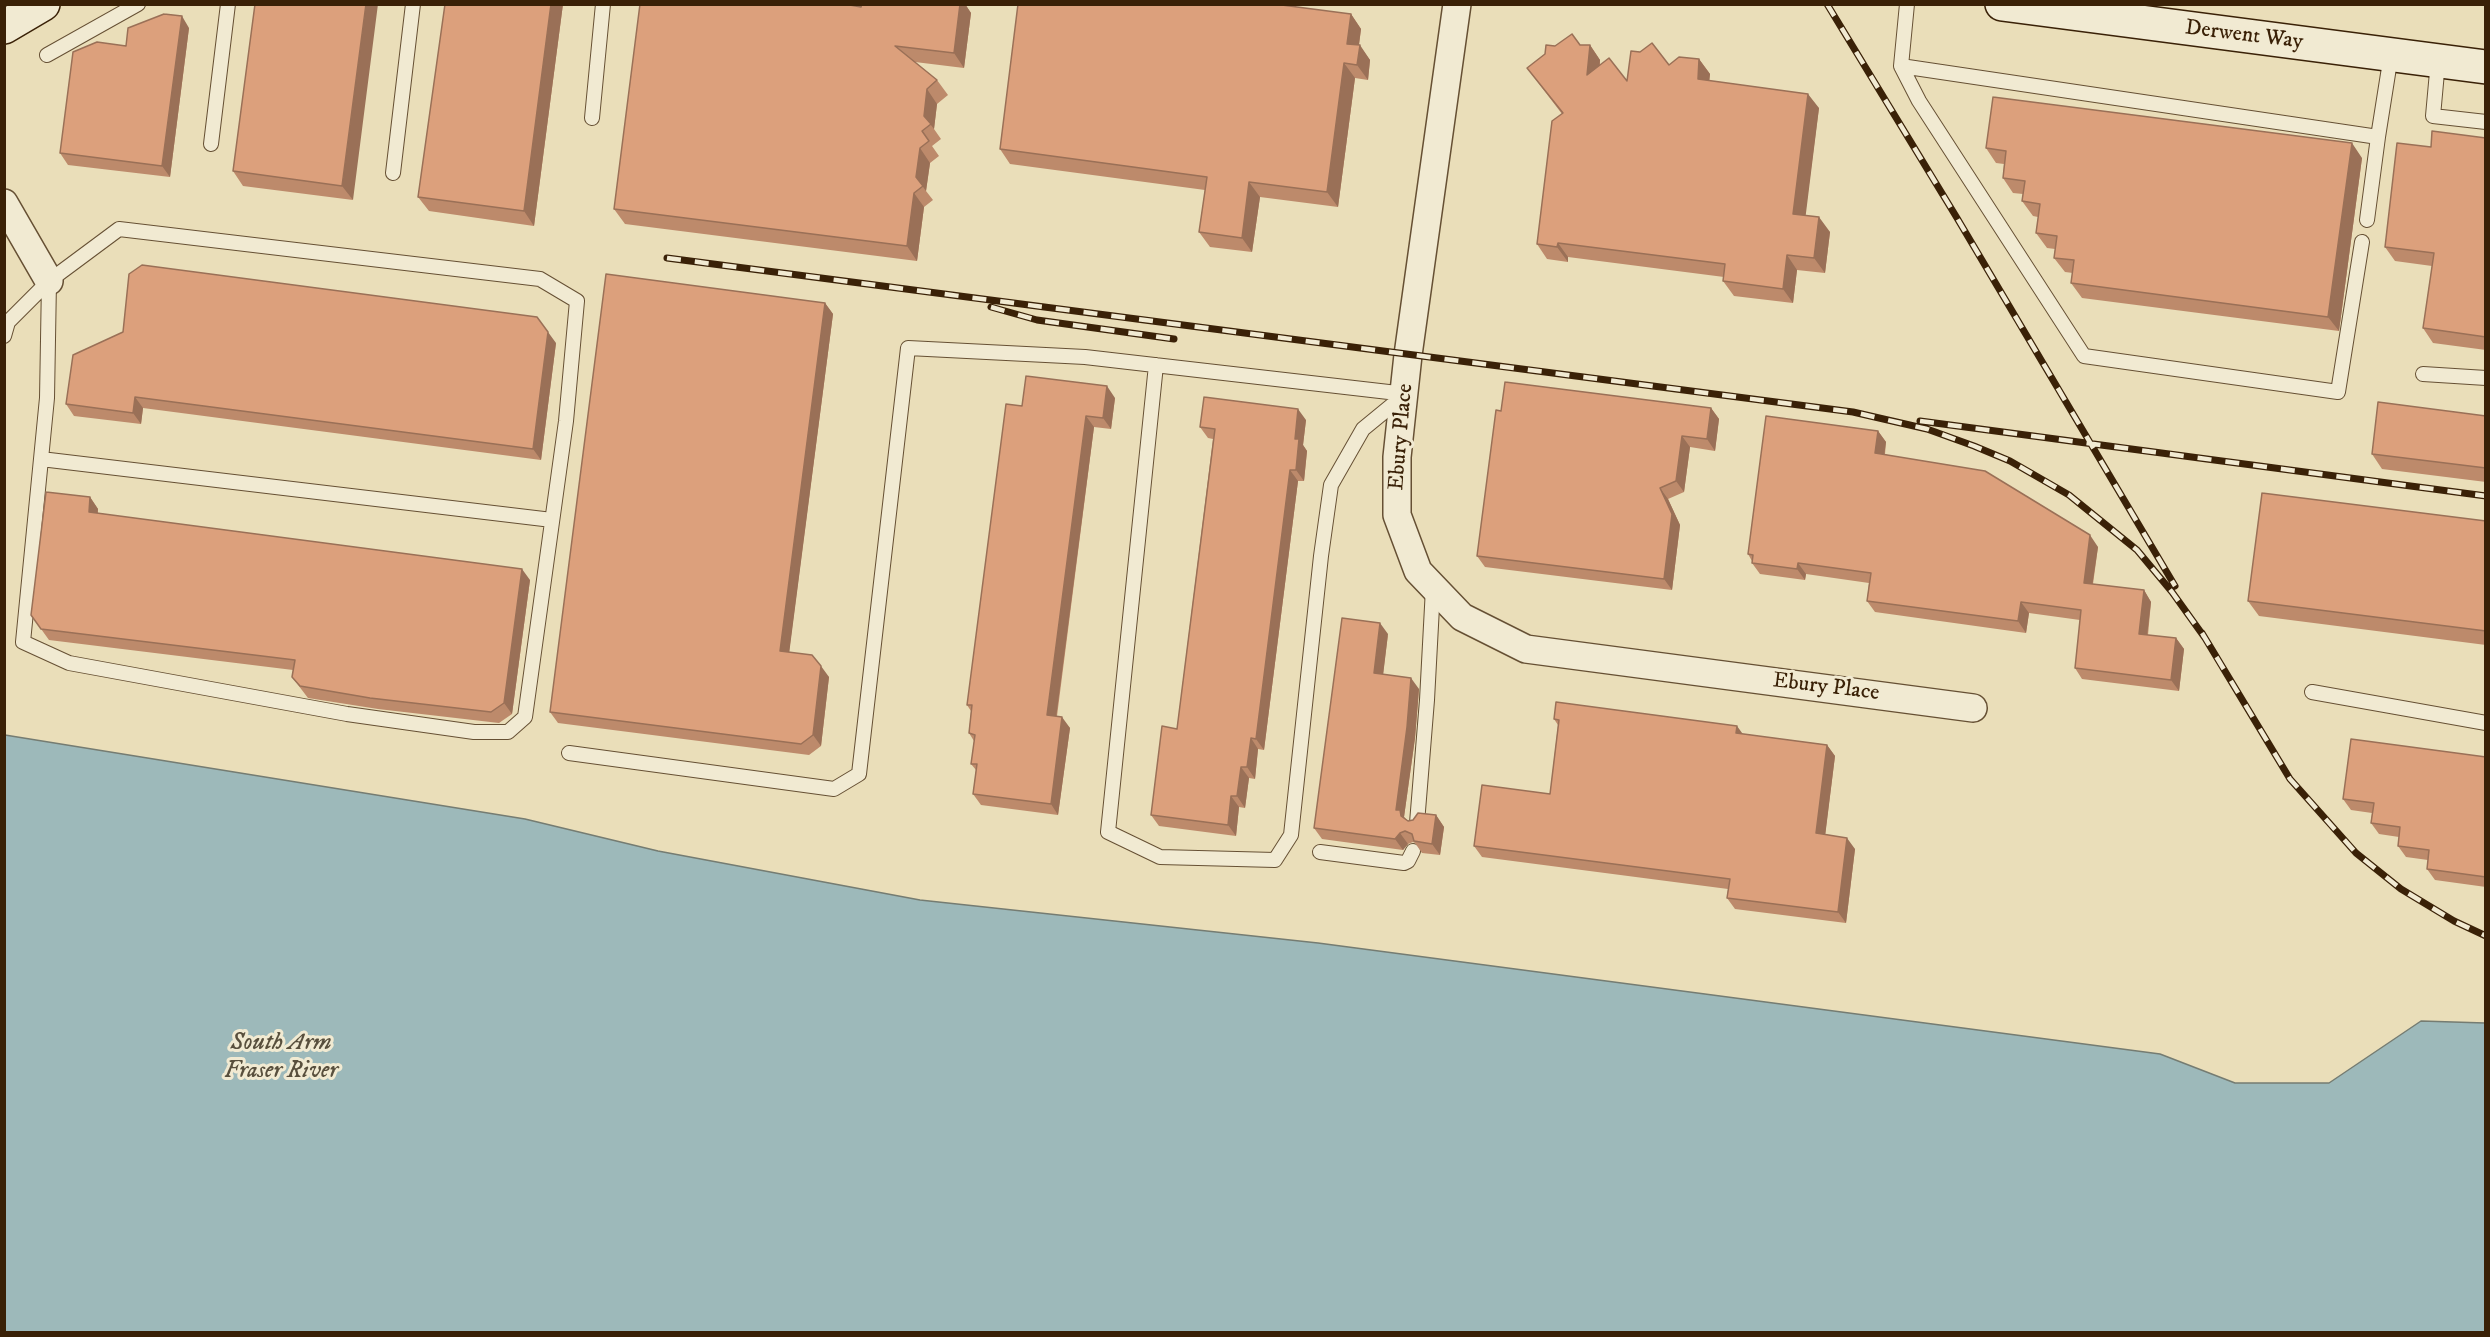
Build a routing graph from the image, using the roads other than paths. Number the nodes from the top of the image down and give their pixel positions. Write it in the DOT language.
graph roads {
  1 [pos="43,4"];
  2 [pos="138,4"];
  3 [pos="228,4"];
  4 [pos="413,4"];
  5 [pos="603,4"];
  6 [pos="1457,4"];
  7 [pos="1907,4"];
  8 [pos="2002,4"];
  9 [pos="4,27"];
  10 [pos="2391,55"];
  11 [pos="47,56"];
  12 [pos="2438,61"];
  13 [pos="1901,66"];
  14 [pos="2486,67"];
  15 [pos="592,118"];
  16 [pos="2486,122"];
  17 [pos="2378,137"];
  18 [pos="212,144"];
  19 [pos="393,173"];
  20 [pos="4,203"];
  21 [pos="2367,220"];
  22 [pos="2362,242"];
  23 [pos="49,281"];
  24 [pos="4,336"];
  25 [pos="1156,365"];
  26 [pos="2423,374"];
  27 [pos="2486,378"];
  28 [pos="1406,394"];
  29 [pos="41,459"];
  30 [pos="552,520"];
  31 [pos="1433,586"];
  32 [pos="2312,692"];
  33 [pos="1973,708"];
  34 [pos="2486,723"];
  35 [pos="569,753"];
  36 [pos="1417,823"];
  37 [pos="1413,851"];
  38 [pos="1320,852"];
  1 -- 9 [label="street"];
  2 -- 11 [label="lane"];
  3 -- 18 [label="lane"];
  4 -- 19 [label="lane"];
  5 -- 15 [label="lane"];
  6 -- 28 [label="street, Ebury Place"];
  7 -- 13 [label="lane"];
  8 -- 10 [label="street, Derwent Way"];
  10 -- 12 [label="street, Derwent Way"];
  10 -- 17 [label="lane"];
  12 -- 14 [label="street, Derwent Way"];
  12 -- 16 [label="lane"];
  13 -- 17 [label="lane"];
  13 -- 22 [label="lane"];
  17 -- 21 [label="lane"];
  20 -- 23 [label="street"];
  23 -- 24 [label="lane"];
  23 -- 29 [label="lane"];
  23 -- 30 [label="lane"];
  25 -- 28 [label="lane"];
  25 -- 28 [label="lane"];
  25 -- 35 [label="lane"];
  26 -- 27 [label="lane"];
  28 -- 31 [label="street, Ebury Place"];
  29 -- 30 [label="lane"];
  29 -- 30 [label="lane"];
  31 -- 33 [label="street, Ebury Place"];
  31 -- 36 [label="lane"];
  32 -- 34 [label="lane"];
  37 -- 38 [label="lane"];
}
